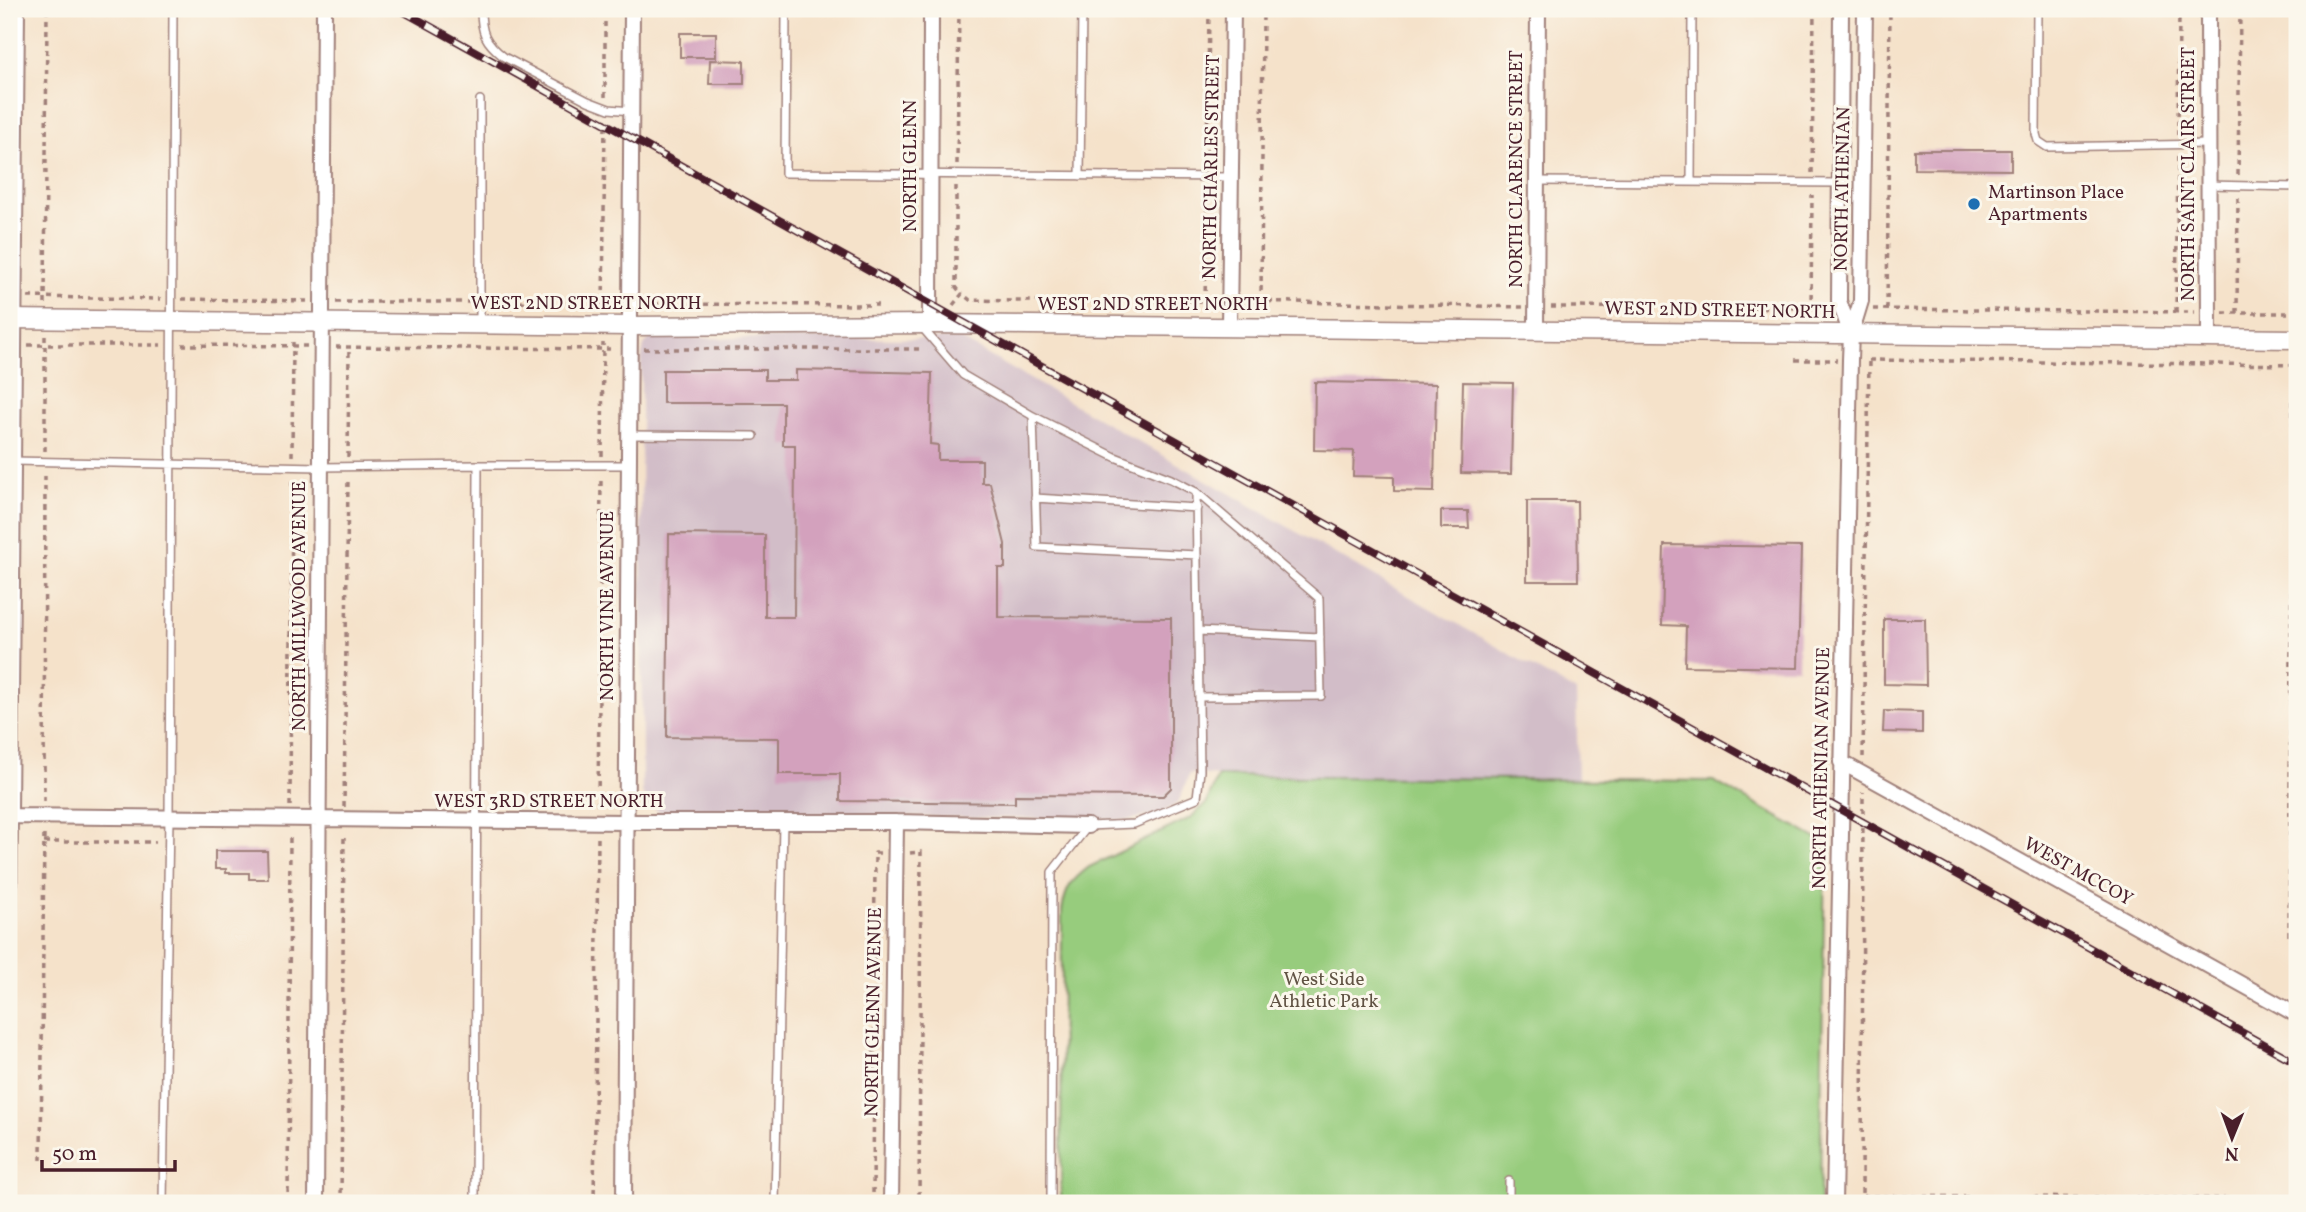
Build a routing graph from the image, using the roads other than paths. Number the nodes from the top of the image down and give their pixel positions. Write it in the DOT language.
graph roads {
  1 [pos="17,9"];
  2 [pos="173,9"];
  3 [pos="324,9"];
  4 [pos="481,9"];
  5 [pos="632,9"];
  6 [pos="786,9"];
  7 [pos="931,9"];
  8 [pos="1082,9"];
  9 [pos="1233,9"];
  10 [pos="1538,9"];
  11 [pos="1692,9"];
  12 [pos="1842,9"];
  13 [pos="1865,9"];
  14 [pos="2037,9"];
  15 [pos="2208,9"];
  16 [pos="480,100"];
  17 [pos="631,111"];
  18 [pos="2208,145"];
  19 [pos="930,175"];
  20 [pos="1080,176"];
  21 [pos="1231,177"];
  22 [pos="1537,181"];
  23 [pos="1691,182"];
  24 [pos="1840,183"];
  25 [pos="2208,185"];
  26 [pos="2297,187"];
  27 [pos="11,319"];
  28 [pos="172,321"];
  29 [pos="321,323"];
  30 [pos="480,324"];
  31 [pos="924,324"];
  32 [pos="629,326"];
  33 [pos="1229,327"];
  34 [pos="1536,330"];
  35 [pos="1850,334"];
  36 [pos="2209,338"];
  37 [pos="2297,340"];
  38 [pos="1032,416"];
  39 [pos="628,435"];
  40 [pos="754,436"];
  41 [pos="11,461"];
  42 [pos="171,465"];
  43 [pos="478,465"];
  44 [pos="628,465"];
  45 [pos="320,467"];
  46 [pos="1196,492"];
  47 [pos="1035,498"];
  48 [pos="1197,508"];
  49 [pos="1197,555"];
  50 [pos="1198,631"];
  51 [pos="1320,637"];
  52 [pos="1199,697"];
  53 [pos="1841,762"];
  54 [pos="10,816"];
  55 [pos="169,818"];
  56 [pos="317,819"];
  57 [pos="475,821"];
  58 [pos="626,822"];
  59 [pos="783,822"];
  60 [pos="896,822"];
  61 [pos="1088,826"];
  62 [pos="9,925"];
  63 [pos="2297,1015"];
  64 [pos="1509,1181"];
  65 [pos="163,1203"];
  66 [pos="316,1203"];
  67 [pos="475,1203"];
  68 [pos="624,1203"];
  69 [pos="775,1203"];
  70 [pos="891,1203"];
  71 [pos="1051,1203"];
  72 [pos="1509,1203"];
  73 [pos="1834,1203"];
  1 -- 27 [label="street"];
  2 -- 28 [label="lane"];
  3 -- 29 [label="street, NORTH MILLWOOD AVENUE"];
  4 -- 17 [label="lane"];
  5 -- 17 [label="street, NORTH VINE AVENUE"];
  6 -- 19 [label="lane"];
  7 -- 19 [label="street, NORTH GLENN"];
  8 -- 20 [label="lane"];
  9 -- 21 [label="street, NORTH CHARLES STREET"];
  10 -- 22 [label="street, NORTH CLARENCE STREET"];
  11 -- 23 [label="lane"];
  12 -- 24 [label="street, NORTH ATHENIAN"];
  13 -- 35 [label="street, NORTH ATHENIAN"];
  14 -- 18 [label="lane"];
  15 -- 18 [label="street, NORTH SAINT CLAIR STREET"];
  16 -- 30 [label="lane"];
  17 -- 32 [label="street, NORTH VINE AVENUE"];
  18 -- 25 [label="street, NORTH SAINT CLAIR STREET"];
  19 -- 20 [label="lane"];
  19 -- 31 [label="street, NORTH GLENN"];
  20 -- 21 [label="lane"];
  21 -- 33 [label="street, NORTH CHARLES STREET"];
  22 -- 23 [label="lane"];
  22 -- 34 [label="street, NORTH CLARENCE STREET"];
  23 -- 24 [label="lane"];
  24 -- 35 [label="street, NORTH ATHENIAN"];
  25 -- 26 [label="lane"];
  25 -- 36 [label="street, NORTH SAINT CLAIR STREET"];
  27 -- 28 [label="street, WEST 2ND STREET NORTH"];
  27 -- 41 [label="street"];
  28 -- 29 [label="street, WEST 2ND STREET NORTH"];
  28 -- 42 [label="lane"];
  29 -- 30 [label="street, WEST 2ND STREET NORTH"];
  29 -- 45 [label="street, NORTH MILLWOOD AVENUE"];
  30 -- 32 [label="street, WEST 2ND STREET NORTH"];
  31 -- 32 [label="street, WEST 2ND STREET NORTH"];
  31 -- 33 [label="street, WEST 2ND STREET NORTH"];
  31 -- 38 [label="lane"];
  32 -- 39 [label="street, NORTH VINE AVENUE"];
  33 -- 34 [label="street, WEST 2ND STREET NORTH"];
  34 -- 35 [label="street, WEST 2ND STREET NORTH"];
  35 -- 36 [label="street, WEST 2ND STREET NORTH"];
  35 -- 53 [label="street, NORTH ATHENIAN AVENUE"];
  36 -- 37 [label="street, WEST 2ND STREET NORTH"];
  38 -- 46 [label="lane"];
  38 -- 47 [label="lane"];
  39 -- 40 [label="lane"];
  39 -- 44 [label="street, NORTH VINE AVENUE"];
  41 -- 42 [label="lane"];
  41 -- 54 [label="street"];
  42 -- 45 [label="lane"];
  42 -- 55 [label="lane"];
  43 -- 44 [label="lane"];
  43 -- 45 [label="lane"];
  43 -- 57 [label="lane"];
  44 -- 58 [label="street, NORTH VINE AVENUE"];
  45 -- 56 [label="street, NORTH MILLWOOD AVENUE"];
  46 -- 48 [label="lane"];
  46 -- 51 [label="lane"];
  47 -- 48 [label="lane"];
  47 -- 49 [label="lane"];
  48 -- 49 [label="lane"];
  49 -- 50 [label="lane"];
  50 -- 51 [label="lane"];
  50 -- 52 [label="lane"];
  51 -- 52 [label="lane"];
  52 -- 61 [label="lane"];
  53 -- 63 [label="street, WEST MCCOY"];
  53 -- 73 [label="street, NORTH ATHENIAN AVENUE"];
  54 -- 55 [label="street, WEST 3RD STREET NORTH"];
  54 -- 62 [label="street"];
  55 -- 56 [label="street, WEST 3RD STREET NORTH"];
  55 -- 65 [label="lane"];
  56 -- 57 [label="street, WEST 3RD STREET NORTH"];
  56 -- 66 [label="street, NORTH MILLWOOD AVENUE"];
  57 -- 58 [label="street, WEST 3RD STREET NORTH"];
  57 -- 67 [label="lane"];
  58 -- 59 [label="street, WEST 3RD STREET NORTH"];
  58 -- 68 [label="street, NORTH VINE AVENUE"];
  59 -- 60 [label="street, WEST 3RD STREET NORTH"];
  59 -- 69 [label="lane"];
  60 -- 61 [label="street, WEST 3RD STREET NORTH"];
  60 -- 70 [label="street, NORTH GLENN AVENUE"];
  61 -- 71 [label="lane"];
  64 -- 72 [label="lane"];
}
